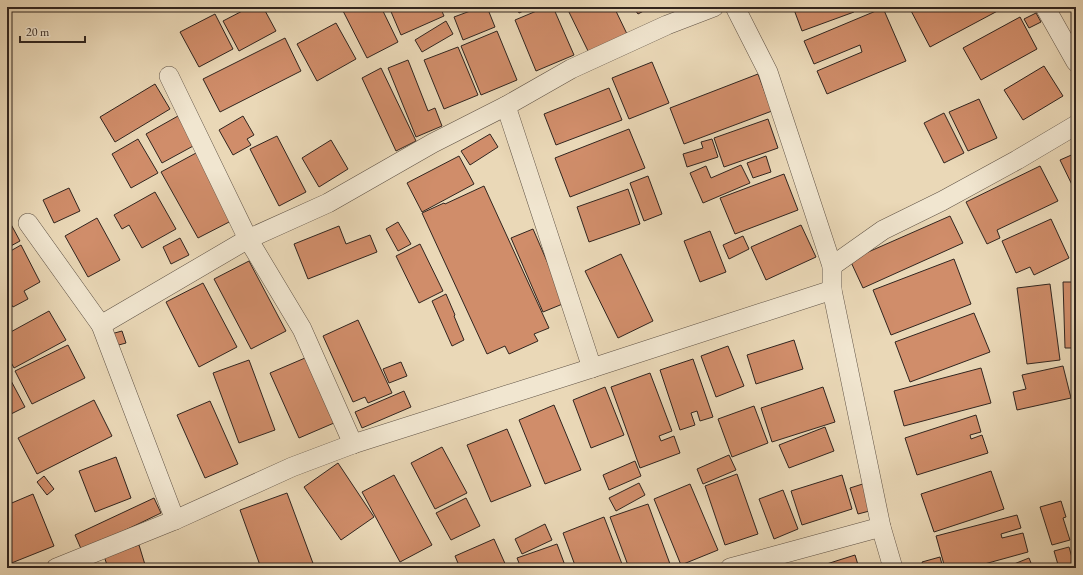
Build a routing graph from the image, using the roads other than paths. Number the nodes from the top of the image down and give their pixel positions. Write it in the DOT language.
graph roads {
  1 [pos="714,7"];
  2 [pos="735,7"];
  3 [pos="1045,7"];
  4 [pos="1076,62"];
  5 [pos="169,76"];
  6 [pos="506,106"];
  7 [pos="1076,125"];
  8 [pos="28,223"];
  9 [pos="248,239"];
  10 [pos="832,266"];
  11 [pos="832,290"];
  12 [pos="101,324"];
  13 [pos="592,368"];
  14 [pos="353,444"];
  15 [pos="175,520"];
  16 [pos="882,527"];
  17 [pos="56,568"];
  18 [pos="730,568"];
  19 [pos="893,568"];
  1 -- 6 [label="street"];
  2 -- 10 [label="street"];
  3 -- 4 [label="street"];
  5 -- 9 [label="street"];
  6 -- 9 [label="street"];
  6 -- 13 [label="street"];
  7 -- 10 [label="street"];
  8 -- 12 [label="street"];
  9 -- 12 [label="street"];
  9 -- 14 [label="street"];
  10 -- 11 [label="street"];
  11 -- 13 [label="street"];
  11 -- 16 [label="street"];
  12 -- 15 [label="street"];
  13 -- 14 [label="street"];
  14 -- 15 [label="street"];
  15 -- 17 [label="street"];
  16 -- 18 [label="street"];
  16 -- 19 [label="street"];
}
